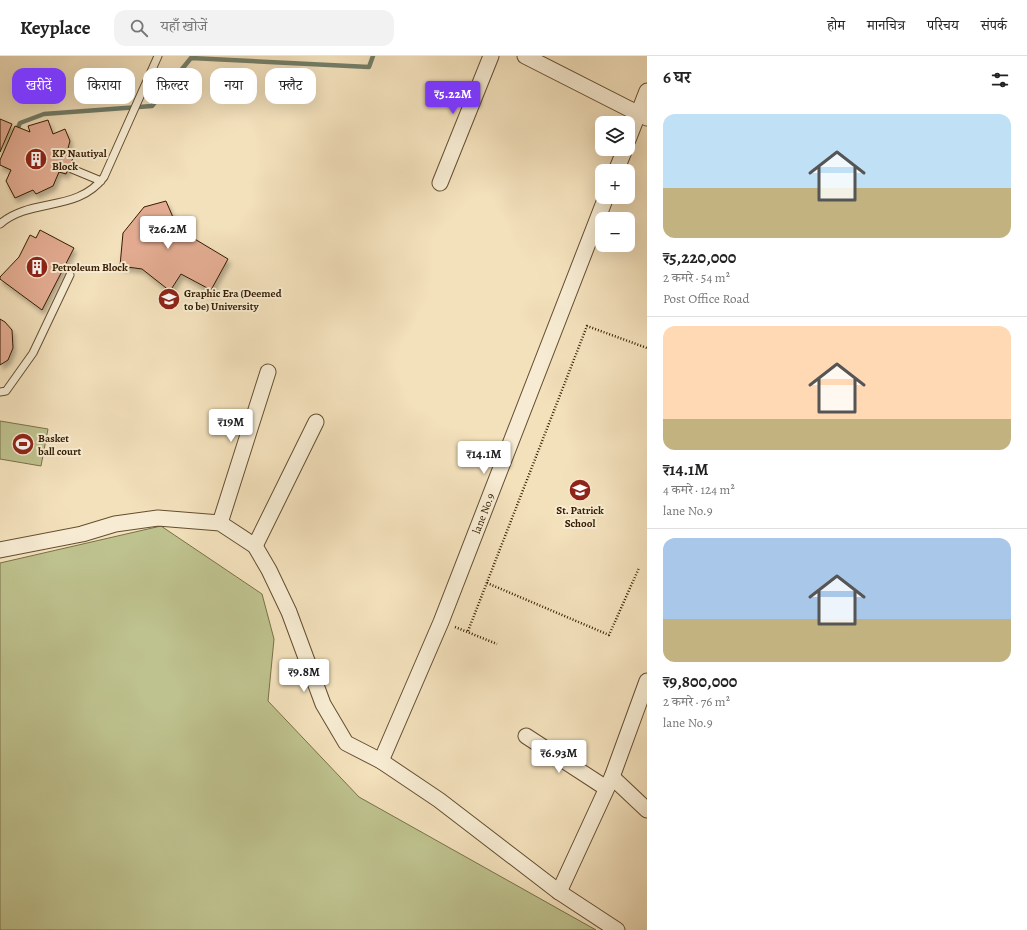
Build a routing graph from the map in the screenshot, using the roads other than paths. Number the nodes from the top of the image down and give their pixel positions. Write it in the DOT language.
graph roads {
  1 [pos="158,56"];
  2 [pos="491,56"];
  3 [pos="525,56"];
  4 [pos="647,91"];
  5 [pos="643,115"];
  6 [pos="635,128"];
  7 [pos="72,169"];
  8 [pos="101,181"];
  9 [pos="440,183"];
  10 [pos="603,204"];
  11 [pos="0,224"];
  12 [pos="70,275"];
  13 [pos="268,372"];
  14 [pos="0,392"];
  15 [pos="316,422"];
  16 [pos="220,523"];
  17 [pos="255,546"];
  18 [pos="0,550"];
  19 [pos="647,681"];
  20 [pos="526,736"];
  21 [pos="381,761"];
  22 [pos="609,782"];
  23 [pos="647,810"];
  24 [pos="559,892"];
  25 [pos="617,930"];
  1 -- 8 [label="lane"];
  2 -- 9 [label="street"];
  3 -- 5 [label="street"];
  4 -- 5 [label="street"];
  5 -- 6 [label="street"];
  7 -- 8 [label="lane"];
  8 -- 11 [label="lane"];
  10 -- 21 [label="street, lane No.9"];
  12 -- 14 [label="lane"];
  13 -- 16 [label="street"];
  15 -- 17 [label="street"];
  16 -- 17 [label="street"];
  16 -- 18 [label="street"];
  17 -- 21 [label="street"];
  19 -- 22 [label="street"];
  20 -- 22 [label="street"];
  21 -- 24 [label="street"];
  22 -- 23 [label="street"];
  22 -- 24 [label="street"];
  24 -- 25 [label="street"];
}
